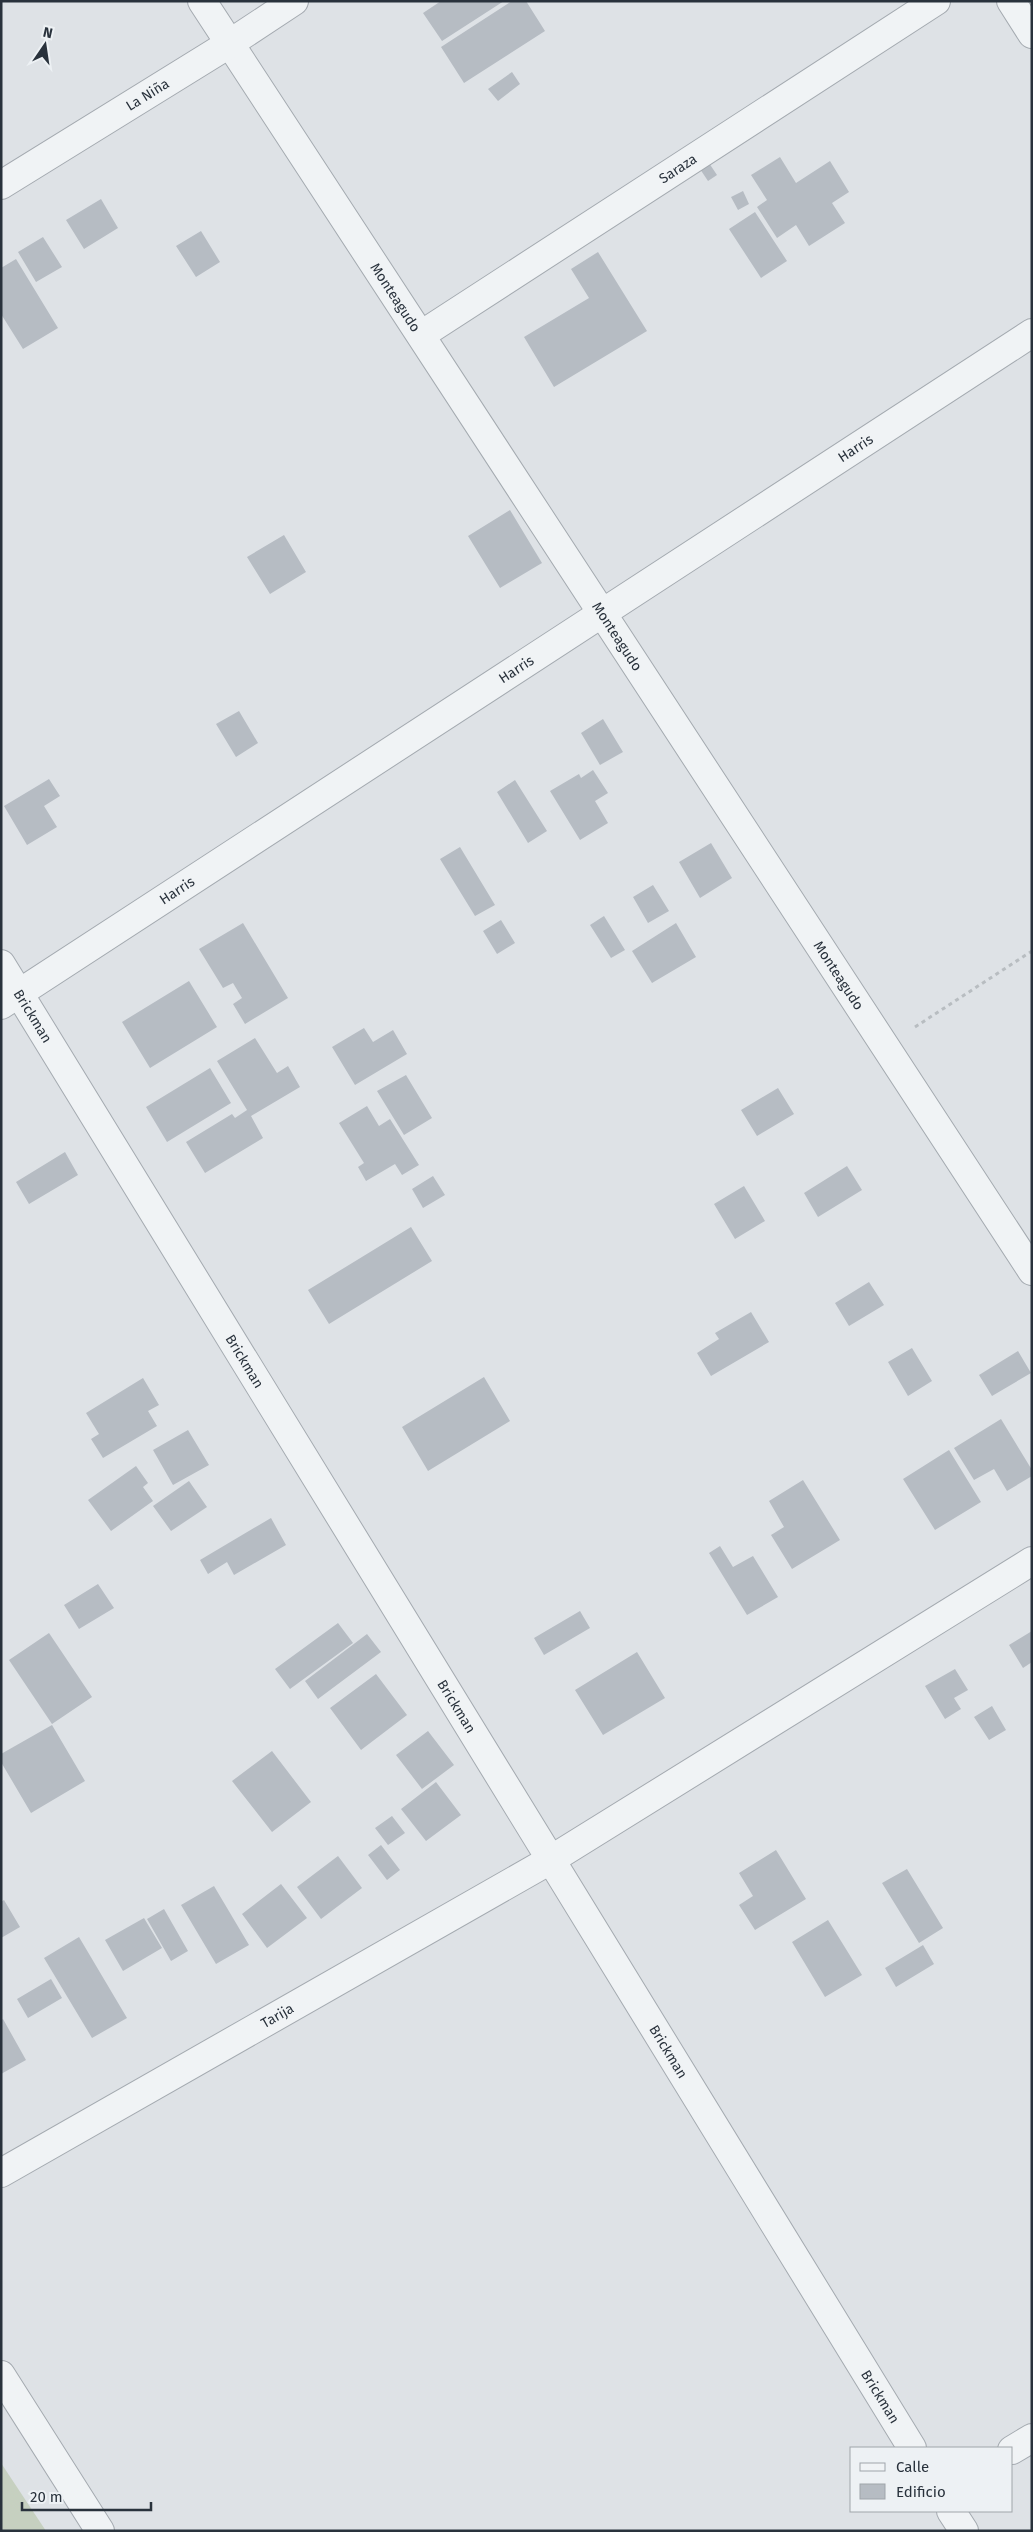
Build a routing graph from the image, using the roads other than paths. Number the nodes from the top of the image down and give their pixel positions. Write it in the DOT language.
graph roads {
  1 [pos="202,1"];
  2 [pos="294,1"];
  3 [pos="936,1"];
  4 [pos="1011,1"];
  5 [pos="1032,34"];
  6 [pos="229,44"];
  7 [pos="1,185"];
  8 [pos="1032,333"];
  9 [pos="420,336"];
  10 [pos="602,613"];
  11 [pos="1,964"];
  12 [pos="11,999"];
  13 [pos="1032,1271"];
  14 [pos="1032,1561"];
  15 [pos="552,1859"];
  16 [pos="1,2173"];
  17 [pos="1,2375"];
  18 [pos="1032,2438"];
  19 [pos="911,2447"];
  20 [pos="1013,2449"];
  21 [pos="952,2512"];
  22 [pos="100,2531"];
  23 [pos="964,2531"];
  1 -- 6 [label="street, Monteagudo"];
  2 -- 6 [label="street, La Niña"];
  3 -- 9 [label="street, Saraza"];
  4 -- 5 [label="street"];
  6 -- 7 [label="street, La Niña"];
  6 -- 9 [label="street, Monteagudo"];
  8 -- 10 [label="street, Harris"];
  9 -- 10 [label="street, Monteagudo"];
  10 -- 12 [label="street, Harris"];
  10 -- 13 [label="street, Monteagudo"];
  11 -- 12 [label="street, Brickman"];
  12 -- 15 [label="street, Brickman"];
  14 -- 15 [label="street, Tarija"];
  15 -- 16 [label="street, Tarija"];
  15 -- 19 [label="street, Brickman"];
  17 -- 22 [label="street"];
  18 -- 20 [label="street"];
  21 -- 23 [label="street"];
}
